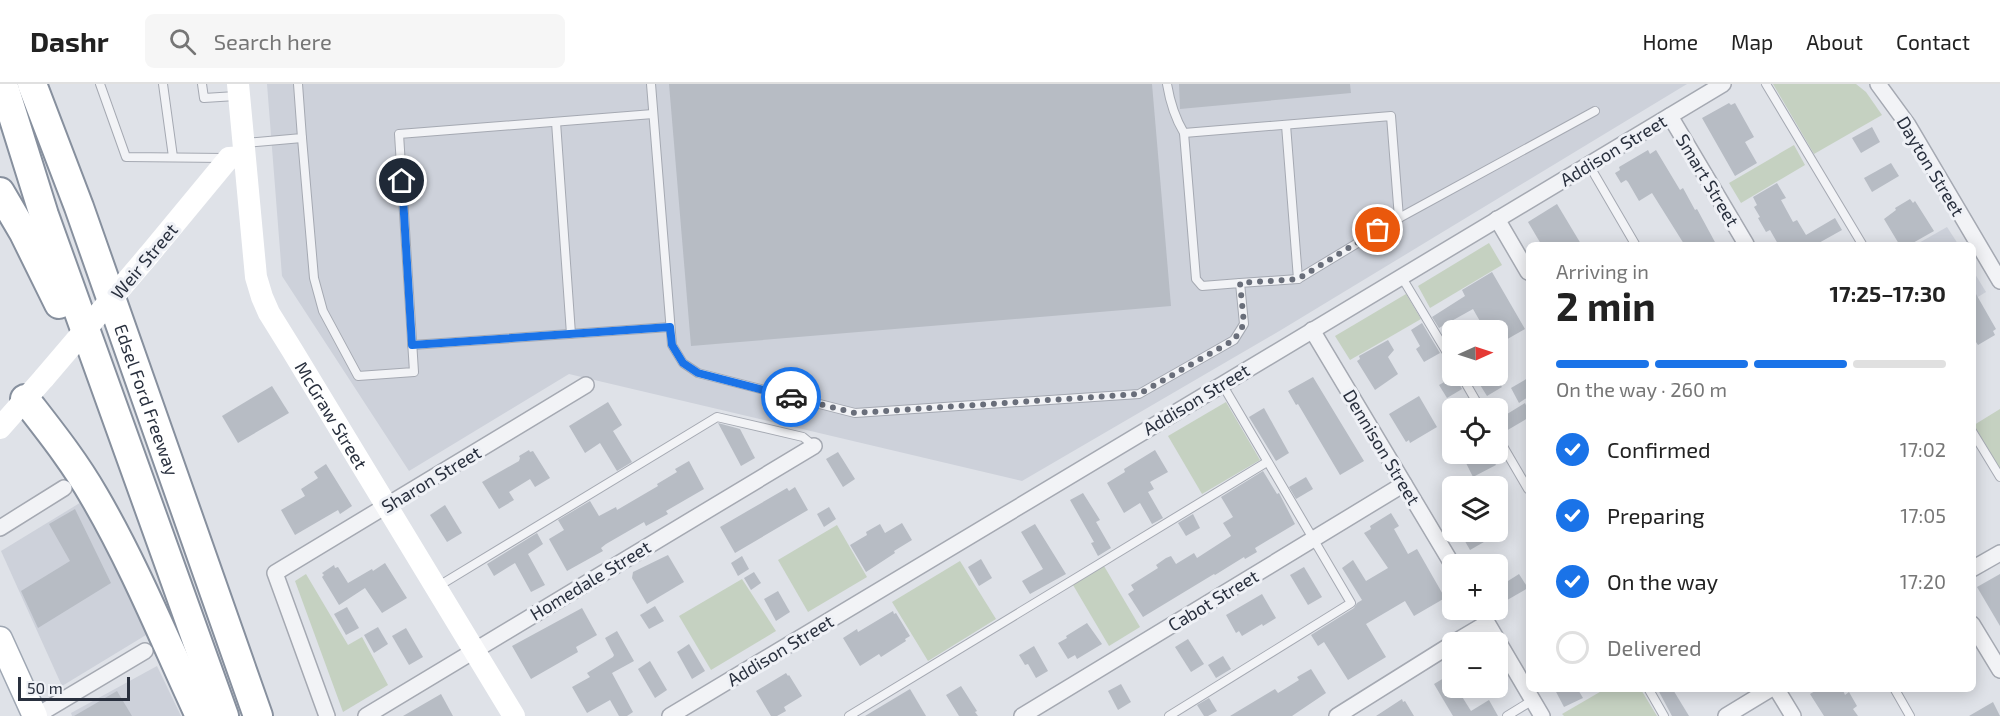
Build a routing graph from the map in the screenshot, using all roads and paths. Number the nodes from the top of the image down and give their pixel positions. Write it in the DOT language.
graph roads {
  1 [pos="3,84"];
  2 [pos="32,84"];
  3 [pos="100,84"];
  4 [pos="163,84"];
  5 [pos="202,84"];
  6 [pos="298,84"];
  7 [pos="651,84"];
  8 [pos="1167,84"];
  9 [pos="1723,84"];
  10 [pos="1766,84"];
  11 [pos="1878,84"];
  12 [pos="238,90"];
  13 [pos="1595,111"];
  14 [pos="653,114"];
  15 [pos="1670,116"];
  16 [pos="556,122"];
  17 [pos="1286,125"];
  18 [pos="1185,133"];
  19 [pos="302,138"];
  20 [pos="239,153"];
  21 [pos="173,157"];
  22 [pos="1588,165"];
  23 [pos="0,192"];
  24 [pos="1399,218"];
  25 [pos="1497,219"];
  26 [pos="1634,242"];
  27 [pos="1745,242"];
  28 [pos="1861,242"];
  29 [pos="1526,269"];
  30 [pos="1401,276"];
  31 [pos="1298,279"];
  32 [pos="2000,281"];
  33 [pos="1240,283"];
  34 [pos="670,327"];
  35 [pos="1312,330"];
  36 [pos="571,334"];
  37 [pos="1442,344"];
  38 [pos="412,345"];
  39 [pos="1222,384"];
  40 [pos="586,385"];
  41 [pos="25,399"];
  42 [pos="0,428"];
  43 [pos="1976,438"];
  44 [pos="814,446"];
  45 [pos="1508,455"];
  46 [pos="1267,462"];
  47 [pos="133,463"];
  48 [pos="2000,477"];
  49 [pos="1404,484"];
  50 [pos="1526,486"];
  51 [pos="64,488"];
  52 [pos="387,506"];
  53 [pos="0,528"];
  54 [pos="1313,539"];
  55 [pos="2000,553"];
  56 [pos="1446,554"];
  57 [pos="1976,567"];
  58 [pos="436,587"];
  59 [pos="1479,620"];
  60 [pos="1485,620"];
  61 [pos="1976,631"];
  62 [pos="1466,632"];
  63 [pos="0,639"];
  64 [pos="474,650"];
  65 [pos="1442,650"];
  66 [pos="145,651"];
  67 [pos="2000,670"];
  68 [pos="1526,688"];
  69 [pos="1528,692"];
  70 [pos="1650,692"];
  71 [pos="1767,692"];
  72 [pos="1777,692"];
  73 [pos="1896,692"];
  74 [pos="1533,700"];
  75 [pos="36,716"];
  76 [pos="200,716"];
  77 [pos="224,716"];
  78 [pos="258,716"];
  79 [pos="327,716"];
  80 [pos="366,716"];
  81 [pos="514,716"];
  82 [pos="670,716"];
  83 [pos="849,716"];
  84 [pos="1022,716"];
  85 [pos="1169,716"];
  86 [pos="1337,716"];
  87 [pos="1507,716"];
  88 [pos="1542,716"];
  89 [pos="1664,716"];
  90 [pos="1726,716"];
  91 [pos="1793,716"];
  92 [pos="1910,716"];
  1 -- 47 [label="highway, Edsel Ford Freeway"];
  2 -- 78 [label="highway, Edsel Ford Freeway"];
  3 -- 21 [label="lane"];
  4 -- 21 [label="lane"];
  5 -- 12 [label="lane"];
  6 -- 19 [label="lane"];
  7 -- 14 [label="lane"];
  8 -- 18 [label="lane"];
  9 -- 15 [label="street, Addison Street"];
  10 -- 28 [label="lane"];
  11 -- 32 [label="street, Dayton Street"];
  12 -- 20 [label="street, McGraw Street"];
  13 -- 24 [label="lane"];
  14 -- 16 [label="lane"];
  14 -- 34 [label="lane"];
  15 -- 22 [label="street, Addison Street"];
  15 -- 27 [label="street, Smart Street"];
  16 -- 36 [label="lane"];
  16 -- 38 [label="lane"];
  17 -- 18 [label="lane"];
  17 -- 24 [label="lane"];
  17 -- 31 [label="lane"];
  18 -- 33 [label="lane"];
  19 -- 20 [label="lane"];
  19 -- 38 [label="lane"];
  20 -- 21 [label="lane"];
  20 -- 41 [label="street, Weir Street, bridge"];
  20 -- 52 [label="street, McGraw Street"];
  22 -- 25 [label="street, Addison Street"];
  22 -- 26 [label="lane"];
  23 -- 47 [label="highway"];
  24 -- 31 [label="lane"];
  25 -- 29 [label="street"];
  25 -- 30 [label="street, Addison Street"];
  30 -- 35 [label="street, Addison Street"];
  30 -- 37 [label="lane"];
  31 -- 33 [label="lane"];
  33 -- 34 [label="lane"];
  34 -- 36 [label="lane"];
  35 -- 39 [label="street, Addison Street"];
  35 -- 49 [label="street, Dennison Street"];
  36 -- 38 [label="lane"];
  39 -- 46 [label="lane"];
  39 -- 82 [label="street, Addison Street"];
  40 -- 52 [label="street, Sharon Street"];
  41 -- 42 [label="street, Weir Street"];
  41 -- 76 [label="highway"];
  43 -- 48 [label="lane"];
  44 -- 58 [label="lane"];
  44 -- 64 [label="street, Homedale Street"];
  45 -- 50 [label="lane"];
  46 -- 54 [label="lane"];
  46 -- 83 [label="lane"];
  47 -- 77 [label="highway, Edsel Ford Freeway"];
  49 -- 54 [label="street, Cabot Street"];
  49 -- 56 [label="street, Dennison Street"];
  51 -- 53 [label="street"];
  52 -- 58 [label="street, McGraw Street"];
  52 -- 79 [label="street, Sharon Street"];
  54 -- 84 [label="street, Cabot Street"];
  54 -- 85 [label="lane"];
  55 -- 57 [label="street"];
  58 -- 64 [label="street, McGraw Street"];
  59 -- 62 [label="street"];
  60 -- 68 [label="street"];
  61 -- 67 [label="street"];
  63 -- 75 [label="main road"];
  64 -- 80 [label="street, Homedale Street"];
  64 -- 81 [label="street, McGraw Street"];
  65 -- 86 [label="street"];
  66 -- 75 [label="street"];
  69 -- 74 [label="street"];
  70 -- 89 [label="lane"];
  71 -- 90 [label="street"];
  72 -- 91 [label="street"];
  73 -- 92 [label="lane"];
  74 -- 87 [label="lane"];
  74 -- 88 [label="street"];
}
